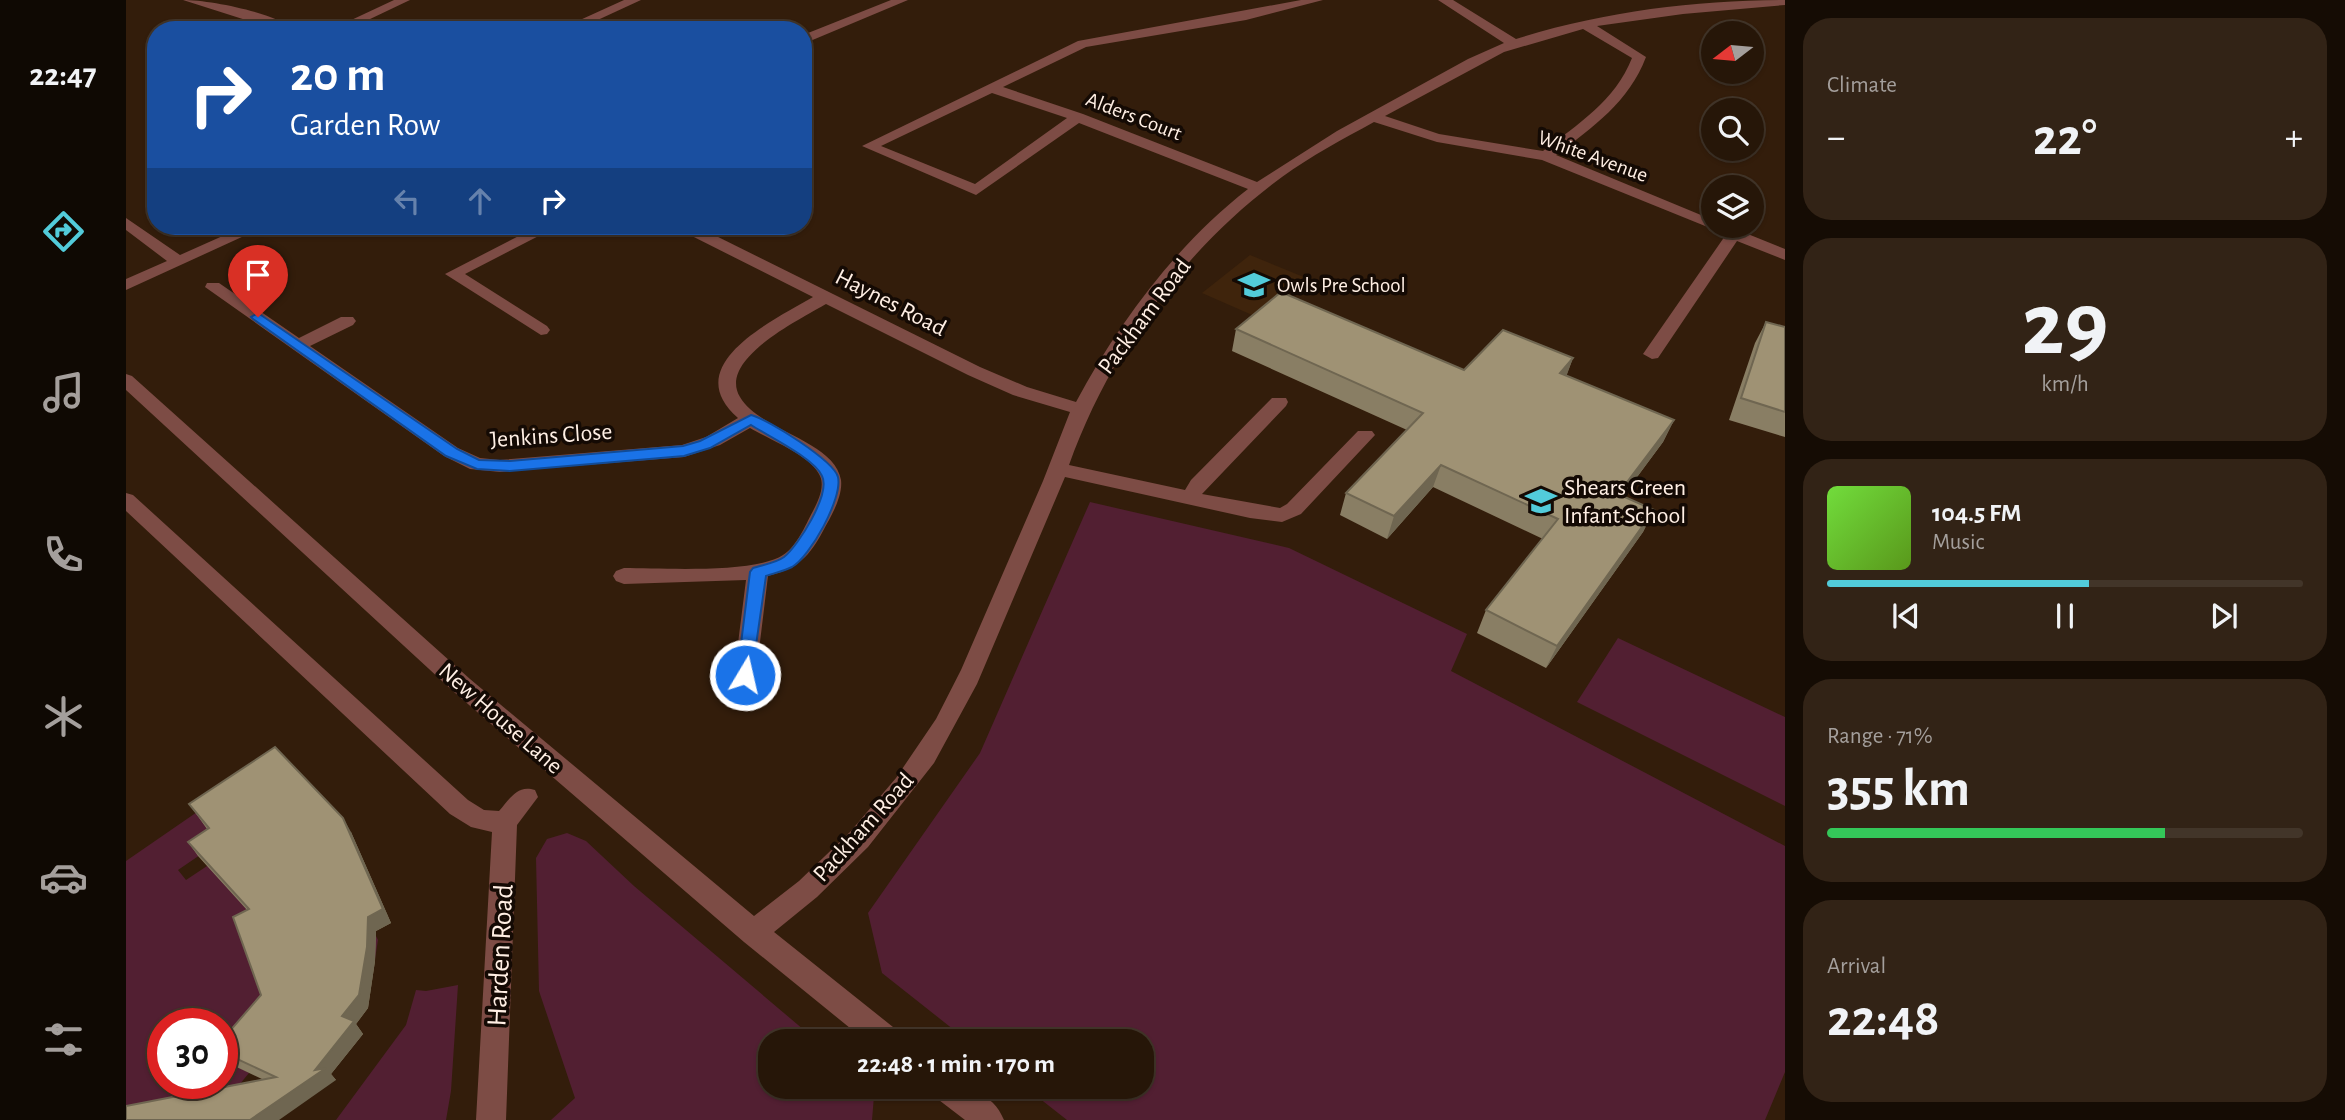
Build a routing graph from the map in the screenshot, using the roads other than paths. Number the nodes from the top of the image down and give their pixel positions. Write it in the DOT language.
graph roads {
  1 [pos="189,0"];
  2 [pos="404,0"];
  3 [pos="635,0"];
  4 [pos="902,0"];
  5 [pos="1317,0"];
  6 [pos="1444,0"];
  7 [pos="1785,1"];
  8 [pos="265,21"];
  9 [pos="356,21"];
  10 [pos="585,21"];
  11 [pos="1586,25"];
  12 [pos="812,36"];
  13 [pos="1513,43"];
  14 [pos="991,88"];
  15 [pos="1078,117"];
  16 [pos="1373,117"];
  17 [pos="1546,156"];
  18 [pos="1260,188"];
  19 [pos="1701,221"];
  20 [pos="126,223"];
  21 [pos="237,235"];
  22 [pos="532,235"];
  23 [pos="702,235"];
  24 [pos="1731,238"];
  25 [pos="1744,238"];
  26 [pos="1785,255"];
  27 [pos="178,261"];
  28 [pos="126,285"];
  29 [pos="213,288"];
  30 [pos="827,297"];
  31 [pos="347,321"];
  32 [pos="541,330"];
  33 [pos="299,345"];
  34 [pos="1652,354"];
  35 [pos="126,380"];
  36 [pos="1279,402"];
  37 [pos="1080,409"];
  38 [pos="751,419"];
  39 [pos="1365,435"];
  40 [pos="1058,469"];
  41 [pos="1191,496"];
  42 [pos="126,500"];
  43 [pos="758,572"];
  44 [pos="624,576"];
  45 [pos="745,675"];
  46 [pos="526,797"];
  47 [pos="505,822"];
  48 [pos="753,933"];
  49 [pos="873,1029"];
  50 [pos="957,1099"];
  51 [pos="973,1116"];
  52 [pos="491,1120"];
  1 -- 8 [label="street"];
  2 -- 9 [label="street"];
  3 -- 10 [label="street"];
  4 -- 12 [label="street"];
  5 -- 14 [label="street"];
  6 -- 13 [label="street"];
  7 -- 11 [label="street, Packham Road"];
  11 -- 13 [label="street, Packham Road"];
  11 -- 17 [label="street"];
  13 -- 16 [label="street, Packham Road"];
  14 -- 15 [label="street, Alders Court"];
  14 -- 15 [label="street"];
  15 -- 18 [label="street, Alders Court"];
  16 -- 17 [label="street, White Avenue"];
  16 -- 18 [label="street, Packham Road"];
  17 -- 19 [label="street, White Avenue"];
  18 -- 37 [label="street, Packham Road"];
  20 -- 27 [label="street"];
  21 -- 27 [label="street"];
  22 -- 32 [label="street"];
  23 -- 30 [label="street, Haynes Road"];
  24 -- 34 [label="street"];
  25 -- 26 [label="street, White Avenue"];
  27 -- 28 [label="street"];
  29 -- 33 [label="street, Jenkins Close"];
  30 -- 37 [label="street, Haynes Road"];
  30 -- 38 [label="street"];
  31 -- 33 [label="street"];
  33 -- 38 [label="street, Jenkins Close"];
  35 -- 48 [label="street, New House Lane"];
  36 -- 41 [label="street"];
  37 -- 40 [label="street, Packham Road"];
  38 -- 43 [label="street"];
  39 -- 41 [label="street"];
  40 -- 41 [label="street"];
  40 -- 48 [label="street, Packham Road"];
  42 -- 47 [label="street"];
  43 -- 44 [label="street"];
  43 -- 45 [label="street"];
  46 -- 47 [label="street"];
  47 -- 52 [label="street, Harden Road"];
  48 -- 49 [label="street, New House Lane"];
  50 -- 51 [label="street"];
}
